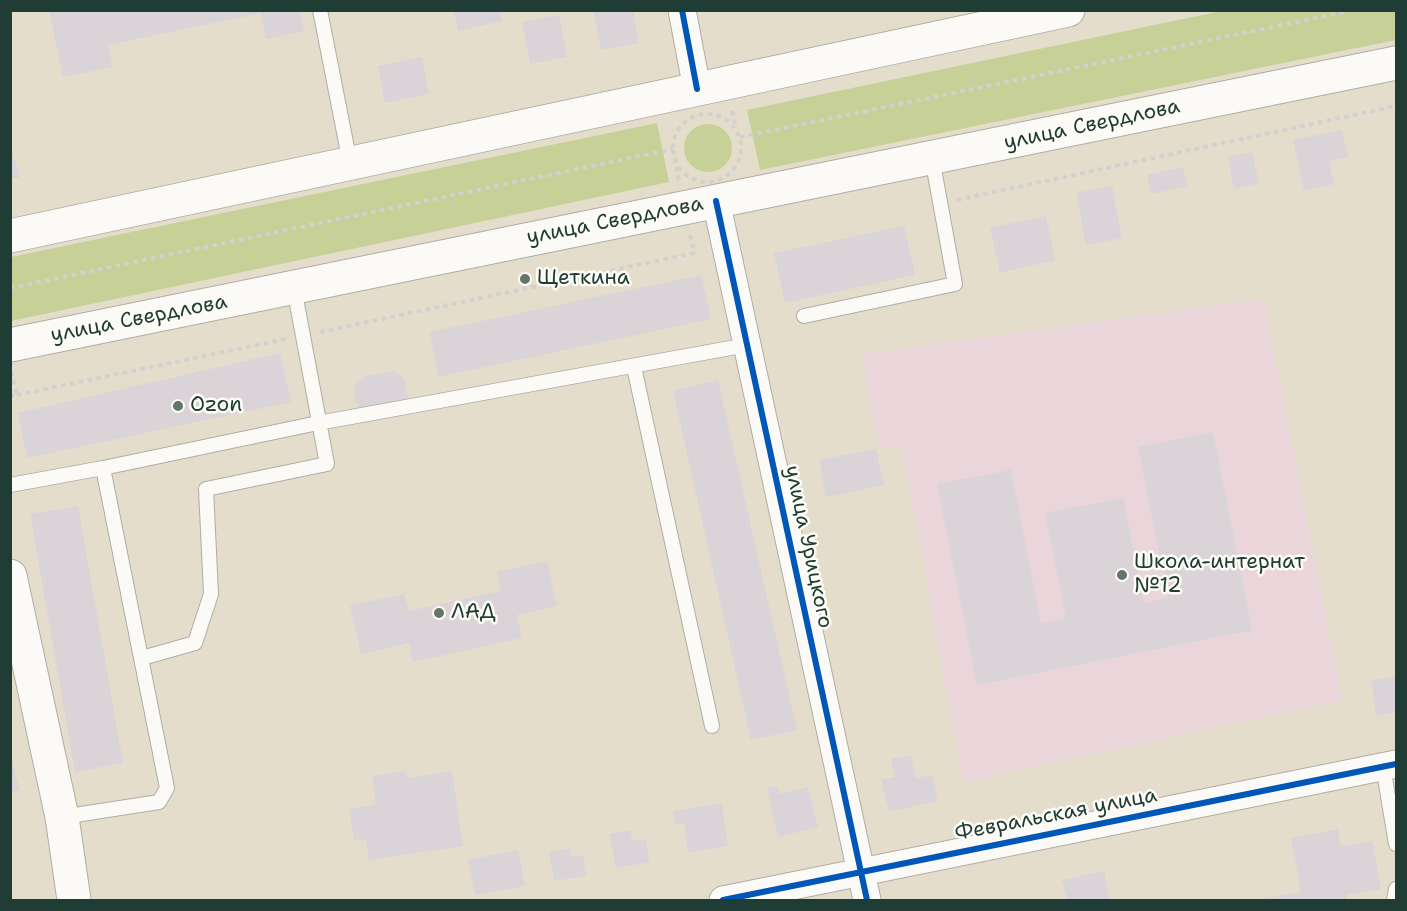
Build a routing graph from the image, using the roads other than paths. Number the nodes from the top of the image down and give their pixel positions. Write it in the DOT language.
graph roads {
  1 [pos="320,10"];
  2 [pos="682,10"];
  3 [pos="1068,10"];
  4 [pos="999,18"];
  5 [pos="1396,63"];
  6 [pos="697,89"];
  7 [pos="932,158"];
  8 [pos="350,163"];
  9 [pos="716,201"];
  10 [pos="10,236"];
  11 [pos="294,288"];
  12 [pos="804,316"];
  13 [pos="10,345"];
  14 [pos="747,345"];
  15 [pos="634,367"];
  16 [pos="318,423"];
  17 [pos="103,468"];
  18 [pos="10,485"];
  19 [pos="10,576"];
  20 [pos="142,658"];
  21 [pos="712,726"];
  22 [pos="1390,765"];
  23 [pos="62,817"];
  24 [pos="1396,844"];
  25 [pos="861,871"];
  26 [pos="1396,889"];
  27 [pos="74,900"];
  28 [pos="723,900"];
  29 [pos="867,900"];
  30 [pos="1394,900"];
  1 -- 8 [label="lane"];
  2 -- 6 [label="street"];
  3 -- 4 [label="main road"];
  4 -- 6 [label="main road"];
  5 -- 7 [label="main road, улица Свердлова"];
  6 -- 8 [label="main road"];
  7 -- 9 [label="main road, улица Свердлова"];
  7 -- 12 [label="lane"];
  8 -- 10 [label="main road"];
  9 -- 11 [label="main road, улица Свердлова"];
  9 -- 14 [label="street, улица Урицкого"];
  11 -- 13 [label="main road, улица Свердлова"];
  11 -- 16 [label="lane"];
  14 -- 15 [label="lane"];
  14 -- 25 [label="street, улица Урицкого"];
  15 -- 16 [label="lane"];
  15 -- 21 [label="lane"];
  16 -- 17 [label="lane"];
  16 -- 20 [label="lane"];
  17 -- 18 [label="lane"];
  17 -- 20 [label="lane"];
  19 -- 23 [label="main road"];
  20 -- 23 [label="lane"];
  22 -- 24 [label="lane"];
  22 -- 25 [label="street, Февральская улица"];
  23 -- 27 [label="main road"];
  25 -- 28 [label="street, Февральская улица"];
  25 -- 29 [label="street, улица Урицкого"];
  26 -- 30 [label="lane"];
}
